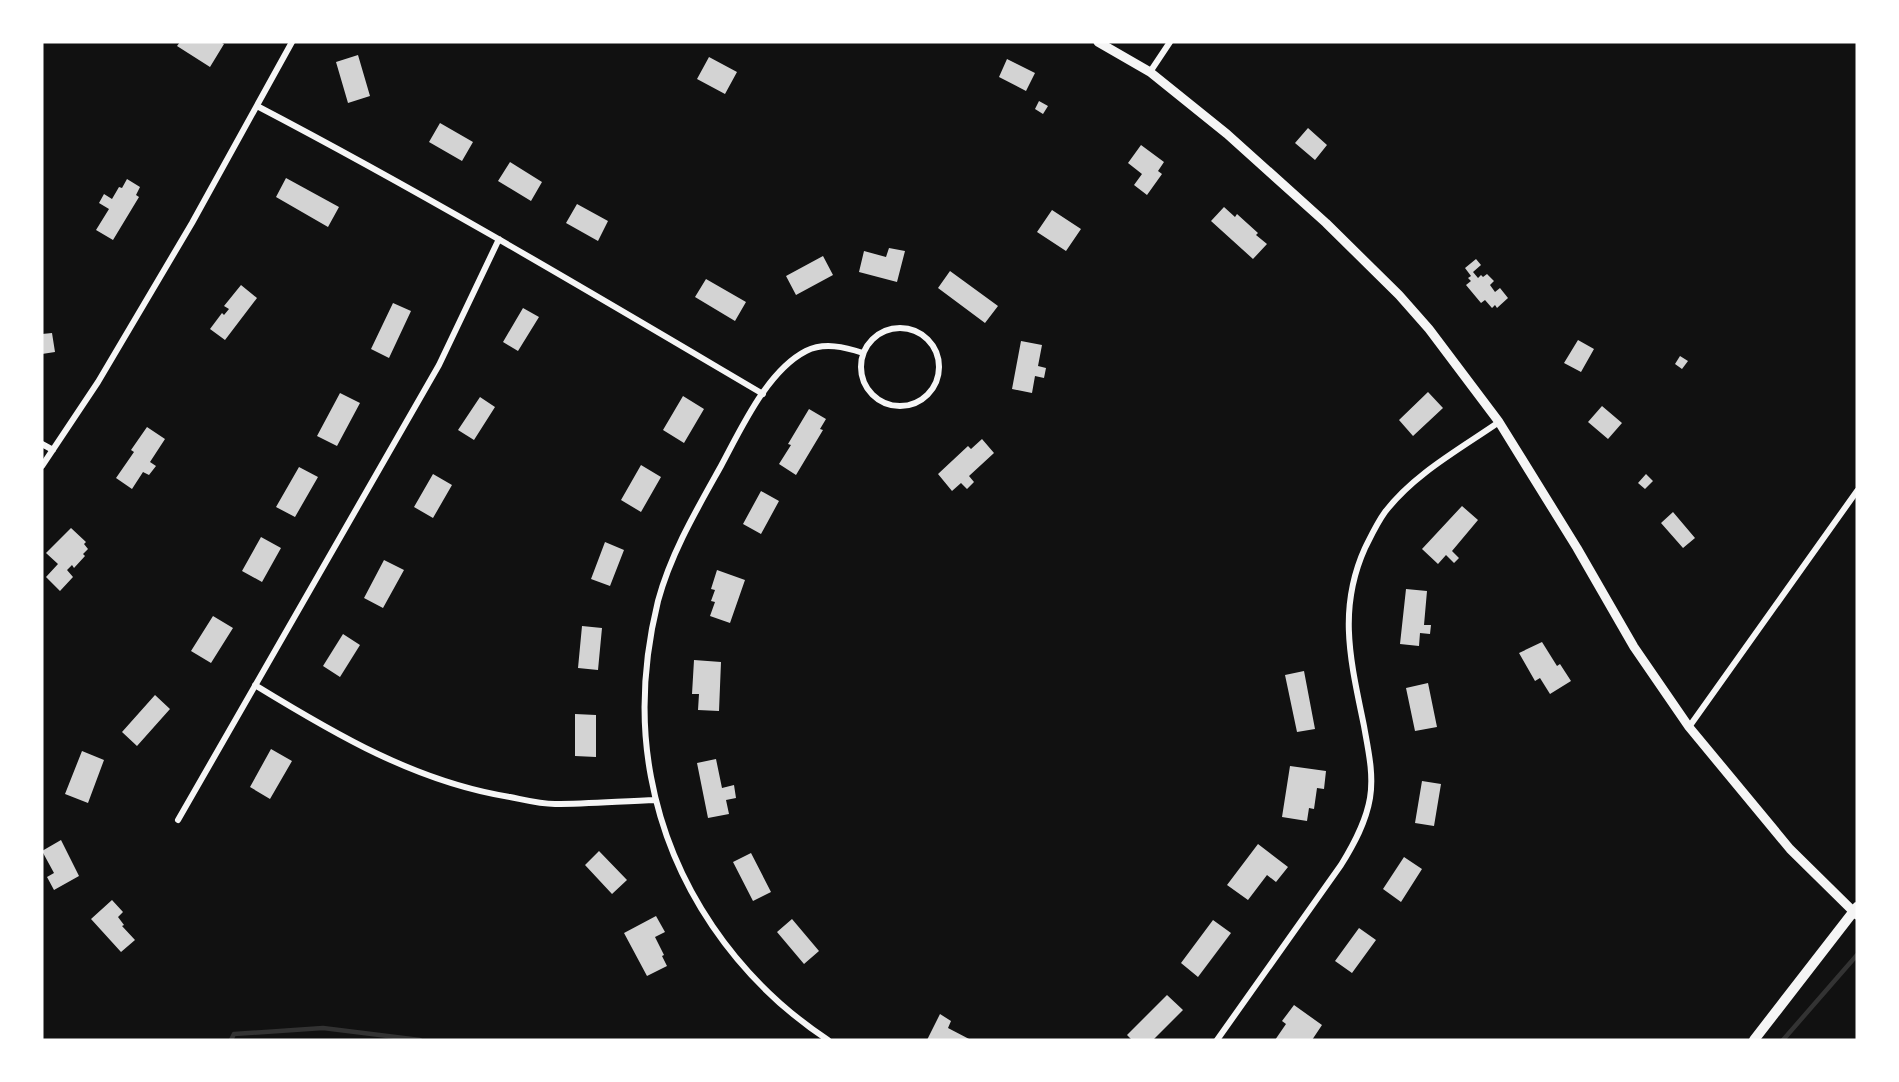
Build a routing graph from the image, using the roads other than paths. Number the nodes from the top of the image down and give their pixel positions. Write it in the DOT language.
graph roads {
  1 [pos="292,42"];
  2 [pos="1098,42"];
  3 [pos="1170,42"];
  4 [pos="1150,72"];
  5 [pos="257,106"];
  6 [pos="499,239"];
  7 [pos="864,353"];
  8 [pos="763,394"];
  9 [pos="1499,422"];
  10 [pos="42,444"];
  11 [pos="53,450"];
  12 [pos="42,466"];
  13 [pos="1857,491"];
  14 [pos="255,685"];
  15 [pos="1689,727"];
  16 [pos="656,800"];
  17 [pos="178,820"];
  18 [pos="1856,911"];
  19 [pos="828,1040"];
  20 [pos="1217,1040"];
  21 [pos="1754,1040"];
  1 -- 5 [label="street"];
  2 -- 4 [label="street"];
  3 -- 4 [label="street"];
  4 -- 9 [label="street"];
  5 -- 6 [label="street"];
  5 -- 11 [label="street"];
  6 -- 8 [label="street"];
  6 -- 14 [label="street"];
  7 -- 7 [label="street"];
  7 -- 8 [label="street"];
  8 -- 16 [label="street"];
  9 -- 15 [label="street"];
  9 -- 20 [label="street"];
  10 -- 11 [label="street"];
  11 -- 12 [label="street"];
  13 -- 15 [label="street"];
  14 -- 16 [label="street"];
  14 -- 17 [label="street"];
  15 -- 18 [label="street"];
  16 -- 19 [label="street"];
  18 -- 21 [label="main road"];
}
